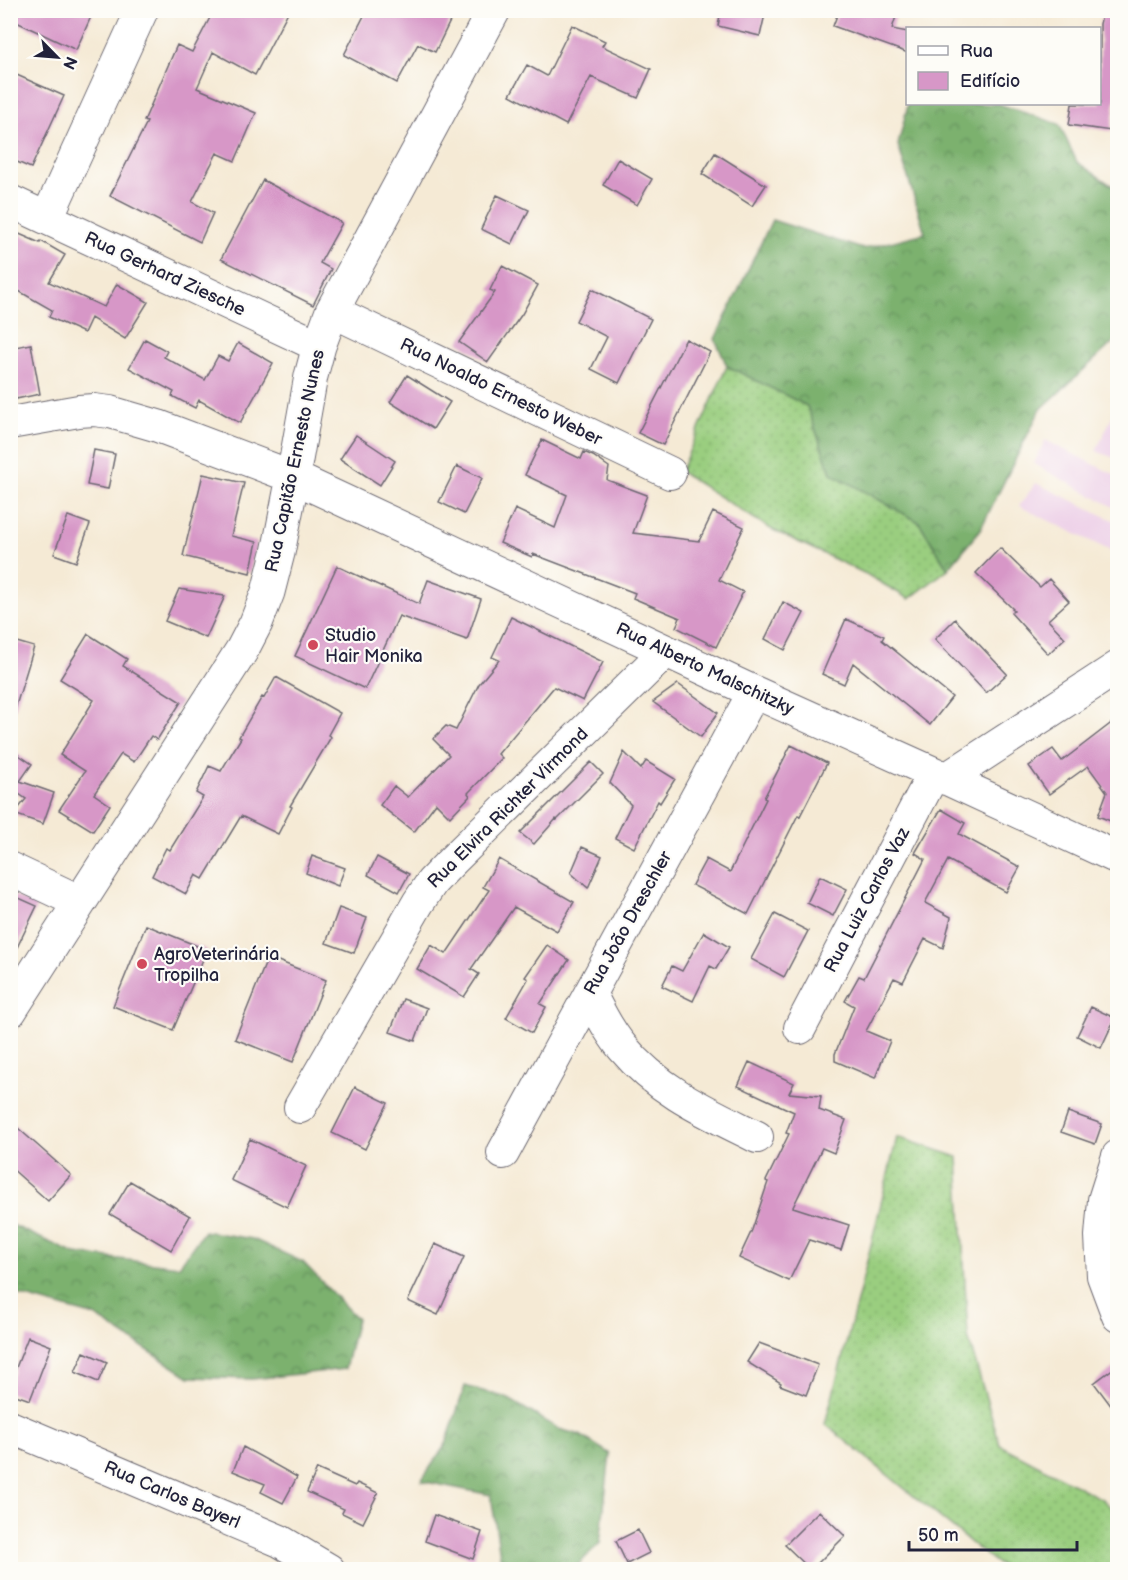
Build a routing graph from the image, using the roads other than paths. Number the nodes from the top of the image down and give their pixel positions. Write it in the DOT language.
graph roads {
  1 [pos="142,10"];
  2 [pos="494,10"];
  3 [pos="10,201"];
  4 [pos="47,218"];
  5 [pos="332,311"];
  6 [pos="319,346"];
  7 [pos="10,423"];
  8 [pos="670,473"];
  9 [pos="293,477"];
  10 [pos="666,651"];
  11 [pos="1118,667"];
  12 [pos="754,692"];
  13 [pos="940,776"];
  14 [pos="1118,858"];
  15 [pos="10,869"];
  16 [pos="80,902"];
  17 [pos="590,993"];
  18 [pos="10,1011"];
  19 [pos="800,1028"];
  20 [pos="300,1107"];
  21 [pos="757,1137"];
  22 [pos="503,1154"];
  23 [pos="1118,1156"];
  24 [pos="1118,1316"];
  25 [pos="10,1427"];
  26 [pos="329,1569"];
  1 -- 4 [label="street"];
  2 -- 5 [label="main road, Rua Capitão Ernesto Nunes"];
  3 -- 4 [label="street, Rua Gerhard Ziesche"];
  4 -- 6 [label="street, Rua Gerhard Ziesche"];
  5 -- 6 [label="main road, Rua Capitão Ernesto Nunes"];
  5 -- 8 [label="street, Rua Noaldo Ernesto Weber"];
  6 -- 9 [label="main road, Rua Capitão Ernesto Nunes"];
  7 -- 9 [label="street, Rua Alberto Malschitzky"];
  9 -- 10 [label="street, Rua Alberto Malschitzky"];
  9 -- 16 [label="main road, Rua Capitão Ernesto Nunes"];
  10 -- 12 [label="street, Rua Alberto Malschitzky"];
  10 -- 20 [label="street, Rua Elvira Richter Virmond"];
  11 -- 13 [label="street"];
  12 -- 13 [label="street, Rua Alberto Malschitzky"];
  12 -- 17 [label="street, Rua João Dreschler"];
  13 -- 14 [label="street, Rua Alberto Malschitzky"];
  13 -- 19 [label="street, Rua Luiz Carlos Vaz"];
  15 -- 16 [label="main road"];
  16 -- 18 [label="main road, Rua Capitão Ernesto Nunes"];
  17 -- 21 [label="street"];
  17 -- 22 [label="street, Rua João Dreschler"];
  23 -- 24 [label="street"];
  25 -- 26 [label="street, Rua Carlos Bayerl"];
}
